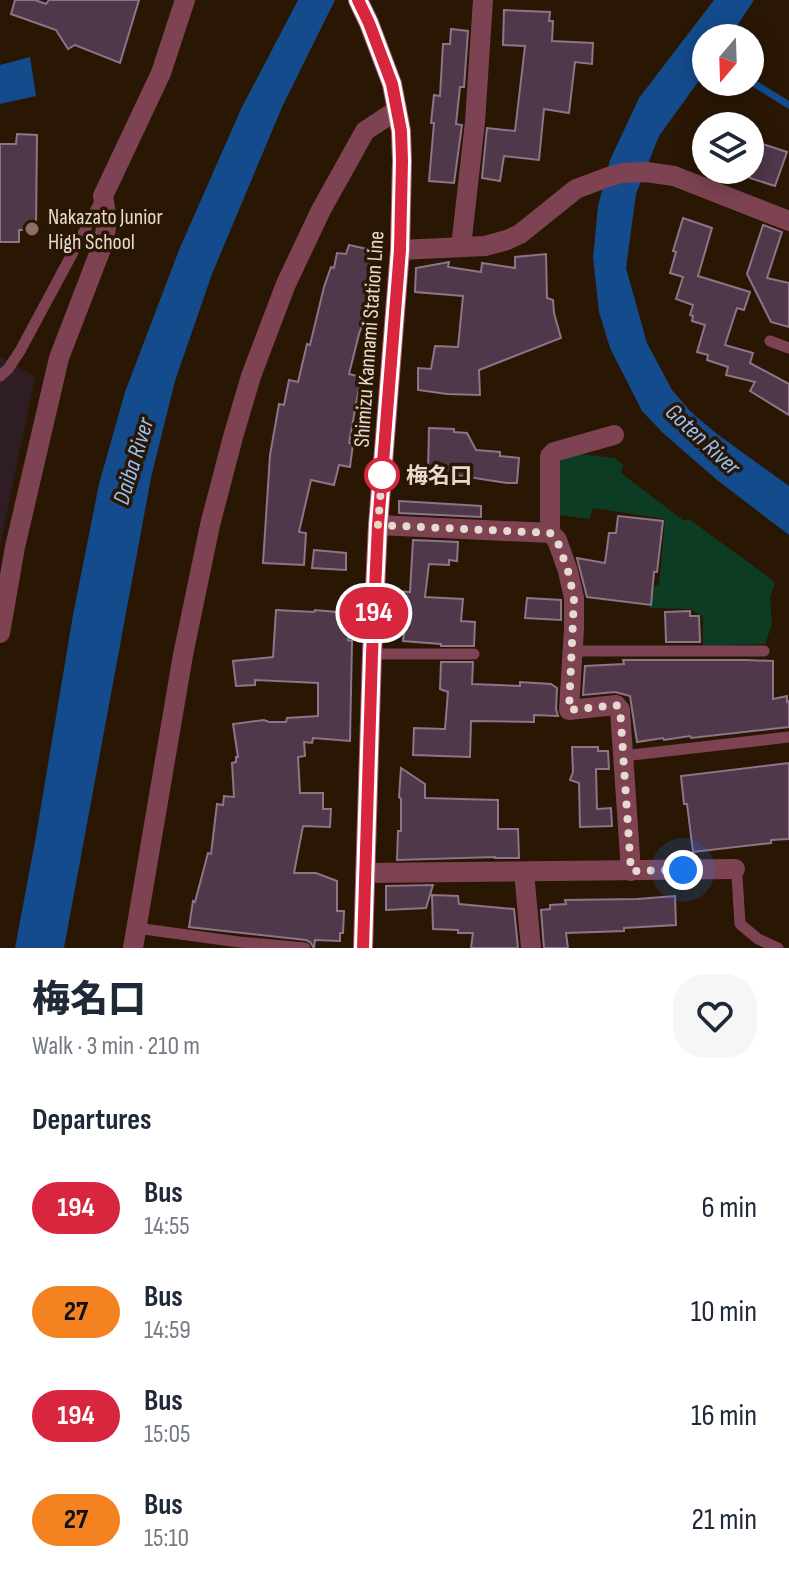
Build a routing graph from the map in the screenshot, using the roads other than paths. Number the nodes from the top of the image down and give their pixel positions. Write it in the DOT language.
graph roads {
  1 [pos="185,0"];
  2 [pos="358,0"];
  3 [pos="483,0"];
  4 [pos="397,110"];
  5 [pos="103,196"];
  6 [pos="789,221"];
  7 [pos="461,247"];
  8 [pos="400,250"];
  9 [pos="770,341"];
  10 [pos="789,348"];
  11 [pos="0,376"];
  12 [pos="614,435"];
  13 [pos="378,525"];
  14 [pos="550,533"];
  15 [pos="0,633"];
  16 [pos="573,651"];
  17 [pos="764,651"];
  18 [pos="372,654"];
  19 [pos="474,654"];
  20 [pos="789,737"];
  21 [pos="623,756"];
  22 [pos="735,869"];
  23 [pos="631,871"];
  24 [pos="524,872"];
  25 [pos="365,873"];
  26 [pos="135,938"];
  27 [pos="305,948"];
  28 [pos="363,948"];
  29 [pos="531,948"];
  30 [pos="778,948"];
  1 -- 5 [label="street"];
  2 -- 4 [label="main road, Shimizu Kannami Station Line"];
  3 -- 7 [label="street"];
  4 -- 8 [label="main road, Shimizu Kannami Station Line"];
  4 -- 26 [label="street"];
  5 -- 11 [label="lane"];
  5 -- 15 [label="street"];
  6 -- 7 [label="street"];
  7 -- 8 [label="street"];
  8 -- 13 [label="main road, Shimizu Kannami Station Line"];
  9 -- 10 [label="lane"];
  12 -- 14 [label="street"];
  13 -- 14 [label="street"];
  13 -- 18 [label="main road, Shimizu Kannami Station Line"];
  14 -- 16 [label="street"];
  16 -- 17 [label="lane"];
  16 -- 21 [label="street"];
  18 -- 19 [label="lane"];
  18 -- 25 [label="main road, Shimizu Kannami Station Line"];
  20 -- 21 [label="lane"];
  21 -- 23 [label="street"];
  22 -- 23 [label="street"];
  22 -- 30 [label="lane"];
  23 -- 24 [label="street"];
  24 -- 25 [label="street"];
  24 -- 29 [label="street"];
  25 -- 28 [label="main road, Shimizu Kannami Station Line"];
  26 -- 27 [label="lane"];
}
